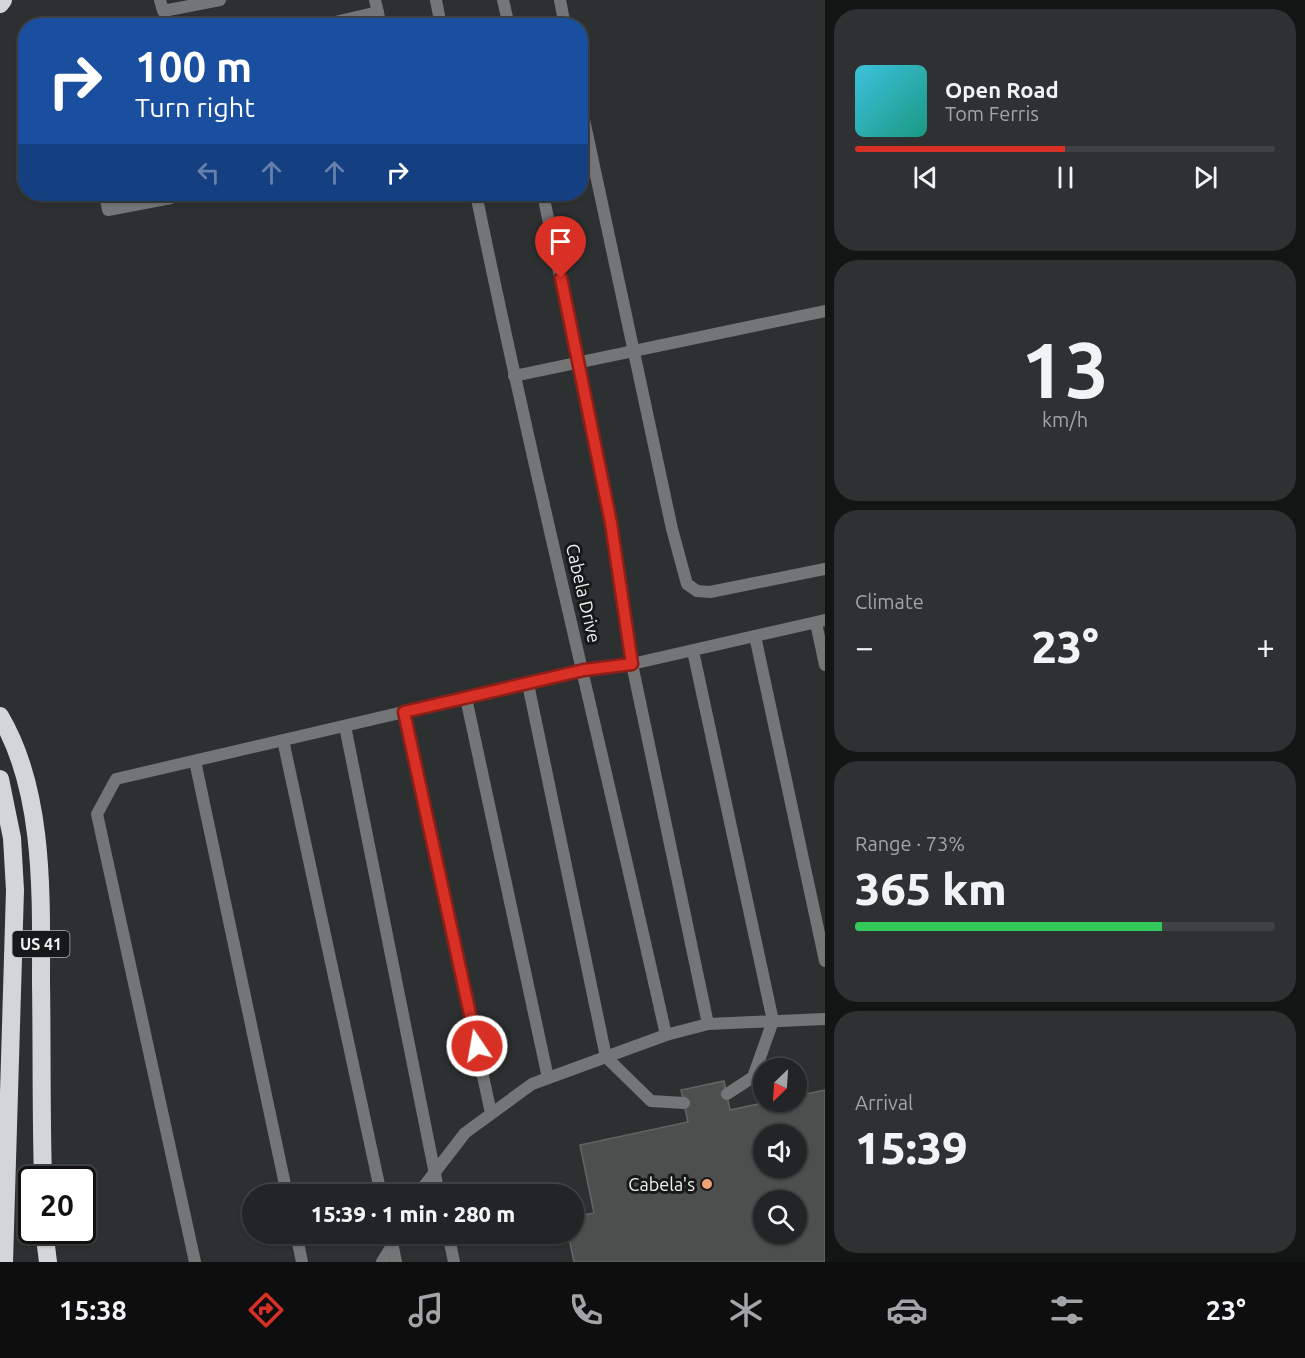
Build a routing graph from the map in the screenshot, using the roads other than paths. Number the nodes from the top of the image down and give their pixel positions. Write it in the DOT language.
graph roads {
  1 [pos="3,0"];
  2 [pos="220,0"];
  3 [pos="436,0"];
  4 [pos="503,0"];
  5 [pos="560,0"];
  6 [pos="0,4"];
  7 [pos="161,5"];
  8 [pos="377,6"];
  9 [pos="342,18"];
  10 [pos="439,18"];
  11 [pos="507,18"];
  12 [pos="564,18"];
  13 [pos="588,137"];
  14 [pos="106,201"];
  15 [pos="155,201"];
  16 [pos="477,201"];
  17 [pos="544,201"];
  18 [pos="825,311"];
  19 [pos="635,351"];
  20 [pos="578,363"];
  21 [pos="514,376"];
  22 [pos="825,569"];
  23 [pos="820,622"];
  24 [pos="755,636"];
  25 [pos="693,651"];
  26 [pos="632,664"];
  27 [pos="825,665"];
  28 [pos="584,670"];
  29 [pos="528,684"];
  30 [pos="466,698"];
  31 [pos="404,712"];
  32 [pos="0,716"];
  33 [pos="345,726"];
  34 [pos="283,740"];
  35 [pos="195,760"];
  36 [pos="0,779"];
  37 [pos="825,961"];
  38 [pos="825,1018"];
  39 [pos="773,1021"];
  40 [pos="708,1024"];
  41 [pos="666,1035"];
  42 [pos="606,1057"];
  43 [pos="548,1078"];
  44 [pos="727,1094"];
  45 [pos="684,1103"];
  46 [pos="491,1113"];
  47 [pos="43,1166"];
  48 [pos="435,1173"];
  49 [pos="285,1184"];
  50 [pos="379,1184"];
  51 [pos="426,1184"];
  52 [pos="438,1184"];
  53 [pos="46,1244"];
  54 [pos="298,1244"];
  55 [pos="392,1244"];
  56 [pos="395,1244"];
  57 [pos="450,1244"];
  58 [pos="393,1248"];
  59 [pos="4,1262"];
  60 [pos="48,1262"];
  61 [pos="195,1262"];
  62 [pos="302,1262"];
  63 [pos="382,1262"];
  64 [pos="396,1262"];
  65 [pos="454,1262"];
  1 -- 6 [label="highway"];
  2 -- 7 [label="lane"];
  3 -- 10 [label="lane"];
  4 -- 11 [label="lane"];
  5 -- 12 [label="lane"];
  8 -- 9 [label="lane"];
  13 -- 19 [label="lane"];
  14 -- 15 [label="lane"];
  16 -- 21 [label="lane, Cabela Drive"];
  17 -- 20 [label="lane, Cabela Drive"];
  18 -- 19 [label="lane"];
  19 -- 20 [label="lane"];
  19 -- 22 [label="lane"];
  20 -- 21 [label="lane"];
  20 -- 26 [label="lane, Cabela Drive"];
  21 -- 28 [label="lane, Cabela Drive"];
  23 -- 24 [label="lane"];
  23 -- 27 [label="lane"];
  24 -- 25 [label="lane"];
  24 -- 37 [label="lane"];
  25 -- 26 [label="lane"];
  25 -- 39 [label="lane"];
  26 -- 28 [label="lane"];
  26 -- 40 [label="lane, Cabela Drive"];
  28 -- 29 [label="lane"];
  28 -- 41 [label="lane, Cabela Drive"];
  29 -- 30 [label="lane"];
  29 -- 42 [label="lane"];
  30 -- 31 [label="lane"];
  30 -- 43 [label="lane"];
  31 -- 33 [label="lane"];
  31 -- 46 [label="lane"];
  32 -- 47 [label="highway, US 41"];
  33 -- 34 [label="lane"];
  33 -- 48 [label="lane"];
  34 -- 35 [label="lane"];
  34 -- 50 [label="lane"];
  35 -- 49 [label="lane"];
  35 -- 61 [label="lane"];
  36 -- 59 [label="highway"];
  38 -- 39 [label="lane"];
  39 -- 40 [label="lane"];
  39 -- 44 [label="lane"];
  40 -- 41 [label="lane"];
  41 -- 42 [label="lane"];
  42 -- 43 [label="lane"];
  42 -- 45 [label="lane"];
  43 -- 46 [label="lane"];
  46 -- 48 [label="lane"];
  48 -- 51 [label="lane"];
  48 -- 52 [label="lane"];
  53 -- 60 [label="highway"];
  54 -- 62 [label="lane"];
  55 -- 58 [label="lane"];
  56 -- 58 [label="lane"];
  57 -- 65 [label="lane"];
  58 -- 63 [label="lane"];
  58 -- 64 [label="lane"];
}
